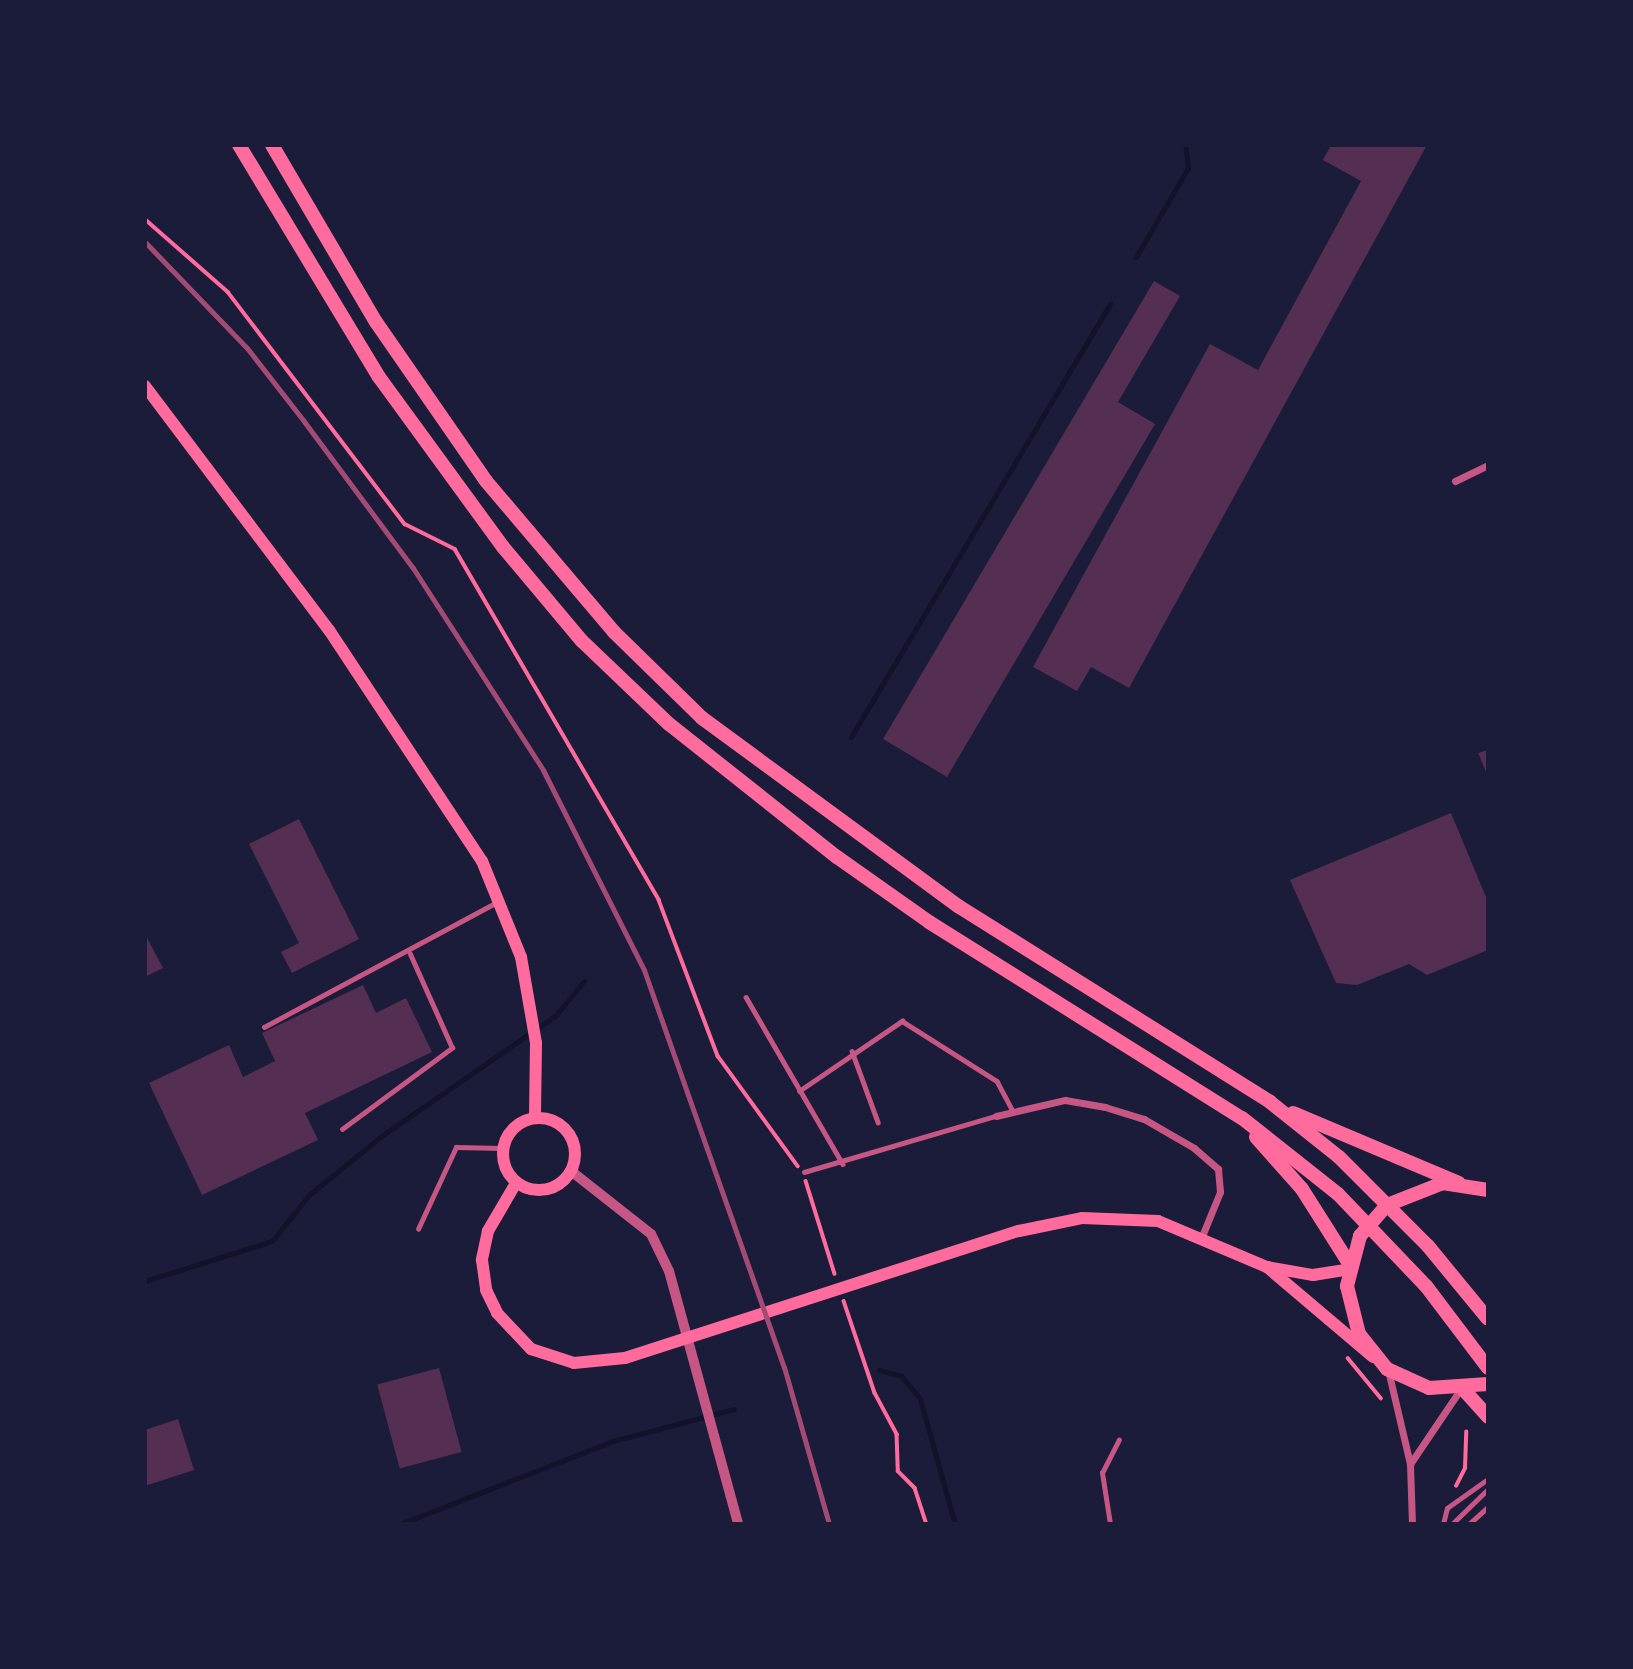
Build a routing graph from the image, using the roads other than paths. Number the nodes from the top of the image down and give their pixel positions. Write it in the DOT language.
graph roads {
  1 [pos="239,145"];
  2 [pos="272,145"];
  3 [pos="145,386"];
  4 [pos="1488,465"];
  5 [pos="1455,481"];
  6 [pos="501,900"];
  7 [pos="410,954"];
  8 [pos="746,997"];
  9 [pos="264,1027"];
  10 [pos="852,1051"];
  11 [pos="799,1091"];
  12 [pos="1270,1102"];
  13 [pos="1014,1112"];
  14 [pos="996,1116"];
  15 [pos="535,1118"];
  16 [pos="1242,1118"];
  17 [pos="878,1122"];
  18 [pos="342,1129"];
  19 [pos="502,1148"];
  20 [pos="843,1164"];
  21 [pos="571,1171"];
  22 [pos="804,1172"];
  23 [pos="516,1183"];
  24 [pos="1488,1183"];
  25 [pos="1464,1184"];
  26 [pos="1488,1190"];
  27 [pos="1387,1205"];
  28 [pos="1369,1223"];
  29 [pos="418,1229"];
  30 [pos="1202,1236"];
  31 [pos="1267,1267"];
  32 [pos="1349,1267"];
  33 [pos="1488,1319"];
  34 [pos="1383,1365"];
  35 [pos="1488,1368"];
  36 [pos="1488,1384"];
  37 [pos="1462,1390"];
  38 [pos="1488,1416"];
  39 [pos="1119,1440"];
  40 [pos="1410,1464"];
  41 [pos="1488,1479"];
  42 [pos="1488,1489"];
  43 [pos="1488,1507"];
  44 [pos="738,1524"];
  45 [pos="1110,1524"];
  46 [pos="1412,1524"];
  47 [pos="1443,1524"];
  48 [pos="1452,1524"];
  49 [pos="1469,1524"];
  1 -- 16 [label="main road"];
  2 -- 12 [label="main road"];
  3 -- 6 [label="main road"];
  4 -- 5 [label="street"];
  6 -- 7 [label="lane"];
  6 -- 15 [label="main road"];
  7 -- 9 [label="lane"];
  7 -- 18 [label="lane"];
  8 -- 11 [label="lane"];
  10 -- 11 [label="lane"];
  10 -- 13 [label="lane"];
  10 -- 17 [label="lane"];
  11 -- 20 [label="lane"];
  12 -- 25 [label="main road"];
  12 -- 27 [label="main road"];
  13 -- 14 [label="street"];
  13 -- 30 [label="street"];
  14 -- 20 [label="lane"];
  15 -- 19 [label="main road"];
  15 -- 21 [label="main road"];
  16 -- 28 [label="main road"];
  16 -- 32 [label="main road"];
  19 -- 23 [label="main road"];
  19 -- 29 [label="lane"];
  20 -- 22 [label="lane"];
  21 -- 23 [label="main road"];
  21 -- 44 [label="street"];
  23 -- 30 [label="main road"];
  24 -- 25 [label="main road"];
  25 -- 26 [label="main road"];
  25 -- 27 [label="main road"];
  27 -- 28 [label="main road"];
  27 -- 33 [label="main road"];
  28 -- 32 [label="main road"];
  28 -- 35 [label="main road"];
  30 -- 31 [label="main road"];
  31 -- 32 [label="main road"];
  31 -- 34 [label="main road"];
  32 -- 34 [label="main road"];
  34 -- 37 [label="main road"];
  34 -- 40 [label="street"];
  36 -- 37 [label="main road"];
  37 -- 38 [label="main road"];
  37 -- 40 [label="street"];
  39 -- 45 [label="lane"];
  40 -- 46 [label="street"];
  41 -- 47 [label="lane"];
  42 -- 48 [label="lane"];
  43 -- 49 [label="lane"];
}
